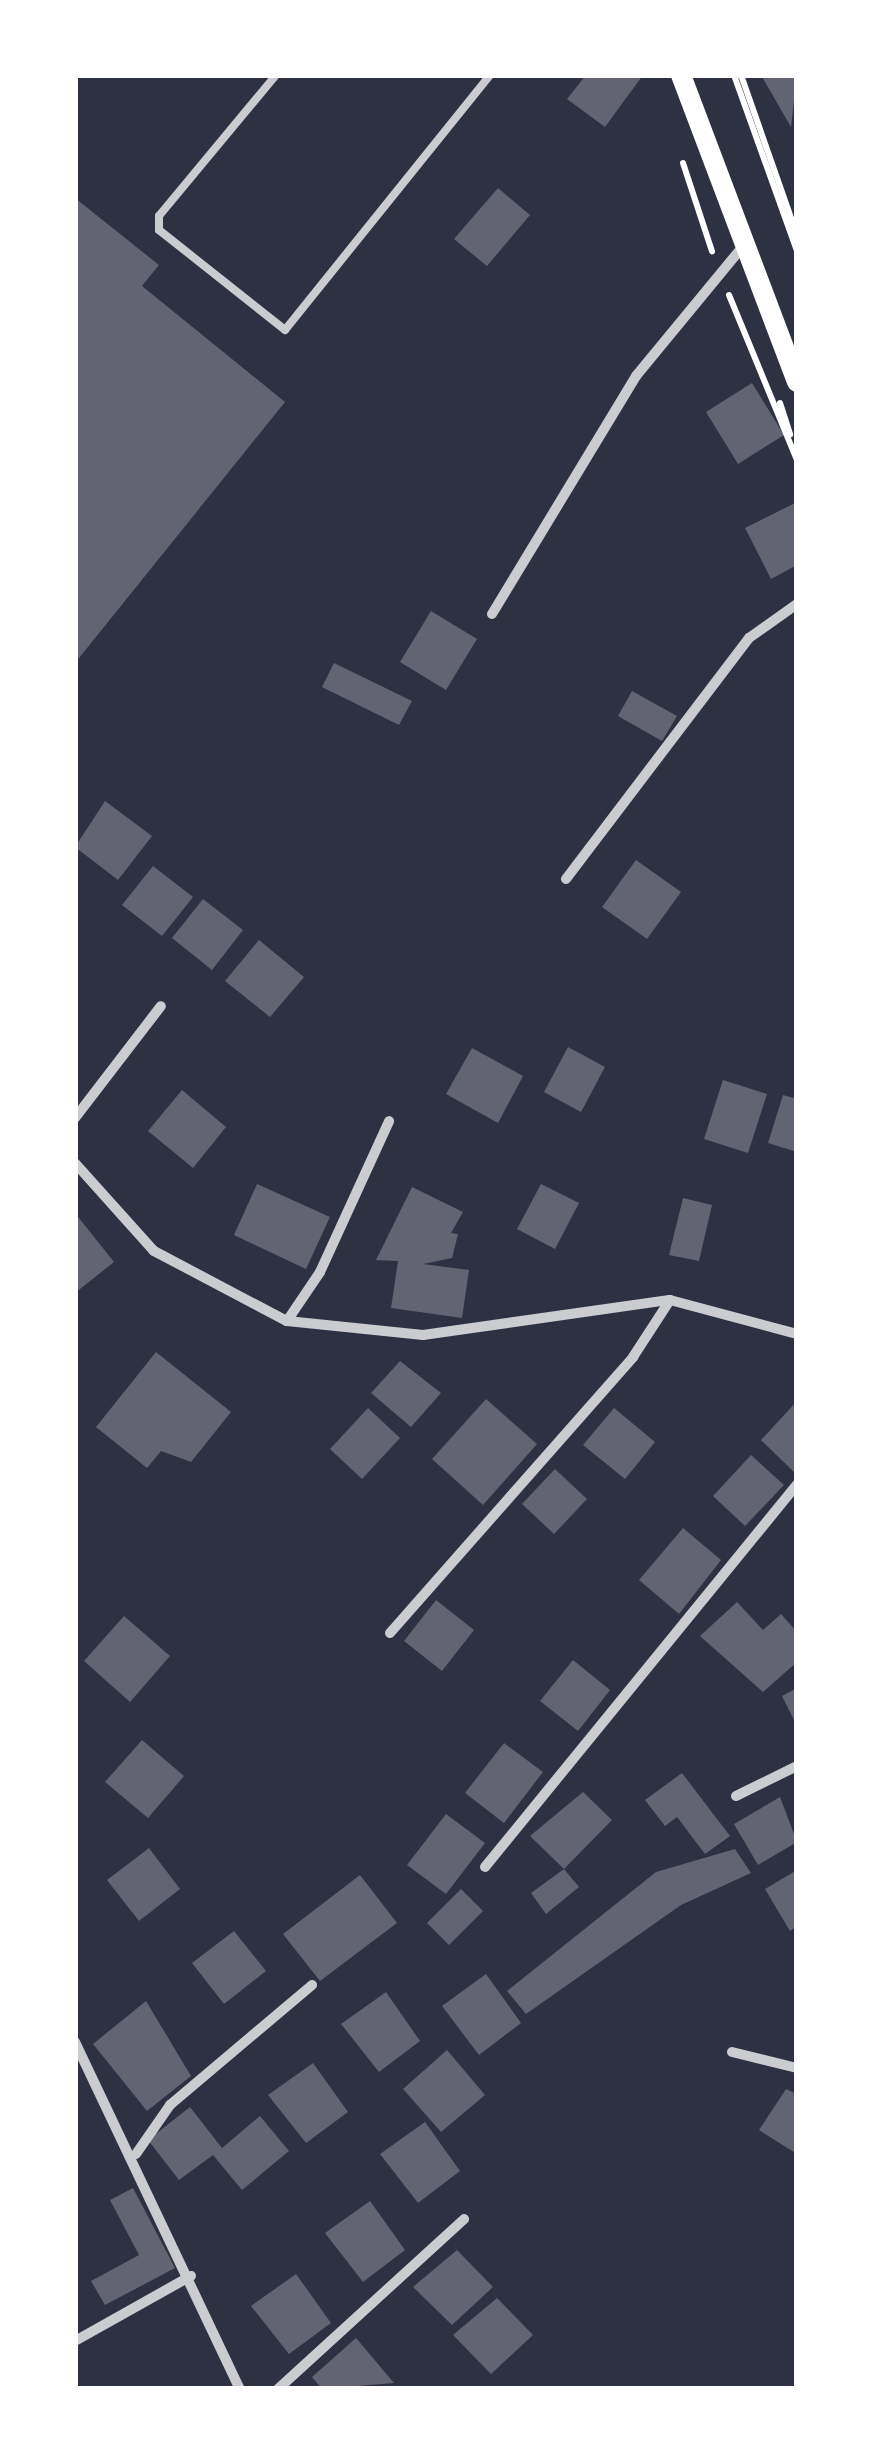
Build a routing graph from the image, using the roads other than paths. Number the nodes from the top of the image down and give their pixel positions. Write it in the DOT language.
graph roads {
  1 [pos="276,75"];
  2 [pos="490,75"];
  3 [pos="681,75"];
  4 [pos="746,243"];
  5 [pos="797,382"];
  6 [pos="797,604"];
  7 [pos="492,614"];
  8 [pos="566,880"];
  9 [pos="161,1006"];
  10 [pos="75,1118"];
  11 [pos="388,1122"];
  12 [pos="75,1163"];
  13 [pos="670,1300"];
  14 [pos="287,1322"];
  15 [pos="797,1334"];
  16 [pos="797,1484"];
  17 [pos="390,1634"];
  18 [pos="797,1766"];
  19 [pos="736,1796"];
  20 [pos="485,1867"];
  21 [pos="312,1984"];
  22 [pos="75,2042"];
  23 [pos="732,2052"];
  24 [pos="797,2068"];
  25 [pos="136,2154"];
  26 [pos="464,2218"];
  27 [pos="191,2276"];
  28 [pos="75,2340"];
  29 [pos="240,2389"];
  30 [pos="278,2389"];
  1 -- 2 [label="lane"];
  3 -- 4 [label="main road"];
  4 -- 5 [label="main road"];
  4 -- 7 [label="street"];
  6 -- 8 [label="street"];
  9 -- 10 [label="street"];
  11 -- 14 [label="street"];
  12 -- 14 [label="street"];
  13 -- 14 [label="street"];
  13 -- 15 [label="street"];
  13 -- 17 [label="street"];
  16 -- 20 [label="street"];
  18 -- 19 [label="street"];
  21 -- 25 [label="street"];
  22 -- 25 [label="street"];
  23 -- 24 [label="street"];
  25 -- 27 [label="street"];
  26 -- 30 [label="street"];
  27 -- 28 [label="street"];
  27 -- 29 [label="street"];
}
